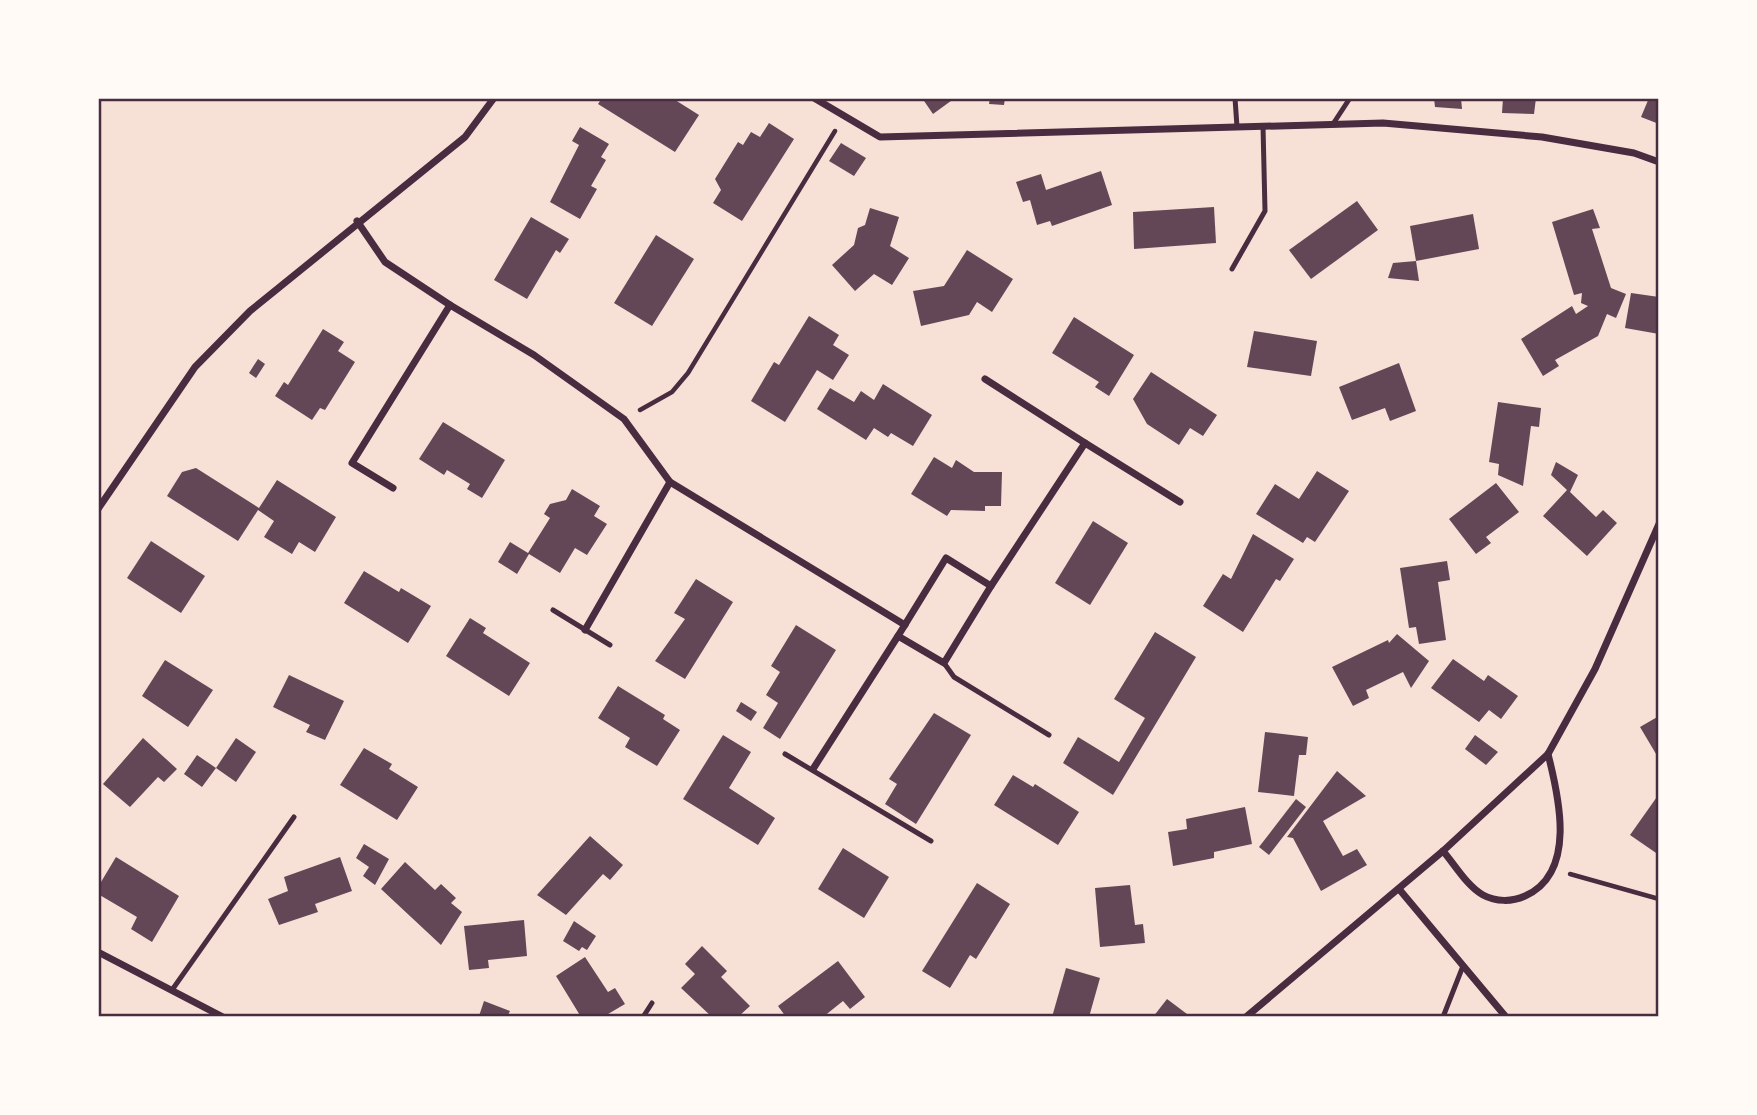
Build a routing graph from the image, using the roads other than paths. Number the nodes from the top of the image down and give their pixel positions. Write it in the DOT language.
graph roads {
  1 [pos="494,98"];
  2 [pos="814,98"];
  3 [pos="1235,98"];
  4 [pos="1350,98"];
  5 [pos="1333,124"];
  6 [pos="1263,126"];
  7 [pos="1237,127"];
  8 [pos="1659,162"];
  9 [pos="357,222"];
  10 [pos="1232,270"];
  11 [pos="450,305"];
  12 [pos="985,379"];
  13 [pos="1085,443"];
  14 [pos="670,482"];
  15 [pos="393,488"];
  16 [pos="1181,502"];
  17 [pos="98,509"];
  18 [pos="1659,524"];
  19 [pos="991,586"];
  20 [pos="553,610"];
  21 [pos="905,625"];
  22 [pos="585,631"];
  23 [pos="898,636"];
  24 [pos="610,645"];
  25 [pos="944,663"];
  26 [pos="1049,735"];
  27 [pos="785,754"];
  28 [pos="1548,754"];
  29 [pos="813,769"];
  30 [pos="294,817"];
  31 [pos="932,841"];
  32 [pos="1443,851"];
  33 [pos="1399,889"];
  34 [pos="98,951"];
  35 [pos="1463,966"];
  36 [pos="172,990"];
  37 [pos="652,1003"];
  38 [pos="223,1017"];
  39 [pos="643,1017"];
  40 [pos="1245,1017"];
  41 [pos="1443,1017"];
  42 [pos="1506,1017"];
  1 -- 9 [label="street"];
  2 -- 7 [label="street"];
  3 -- 7 [label="lane"];
  4 -- 5 [label="lane"];
  5 -- 6 [label="street"];
  5 -- 8 [label="street"];
  6 -- 7 [label="street"];
  6 -- 10 [label="lane"];
  9 -- 11 [label="street"];
  9 -- 17 [label="street"];
  11 -- 14 [label="street"];
  11 -- 15 [label="street"];
  12 -- 13 [label="street"];
  13 -- 16 [label="street"];
  13 -- 19 [label="street"];
  14 -- 21 [label="street"];
  14 -- 22 [label="street"];
  18 -- 28 [label="street"];
  19 -- 21 [label="street"];
  19 -- 25 [label="street"];
  20 -- 22 [label="lane"];
  21 -- 23 [label="street"];
  22 -- 24 [label="lane"];
  23 -- 25 [label="street"];
  23 -- 29 [label="street"];
  25 -- 26 [label="lane"];
  27 -- 29 [label="lane"];
  28 -- 32 [label="street"];
  28 -- 32 [label="street"];
  29 -- 31 [label="lane"];
  30 -- 36 [label="lane"];
  32 -- 33 [label="street"];
  33 -- 35 [label="street"];
  33 -- 40 [label="street"];
  34 -- 36 [label="street"];
  35 -- 41 [label="lane"];
  35 -- 42 [label="street"];
  36 -- 38 [label="street"];
  37 -- 39 [label="lane"];
}
